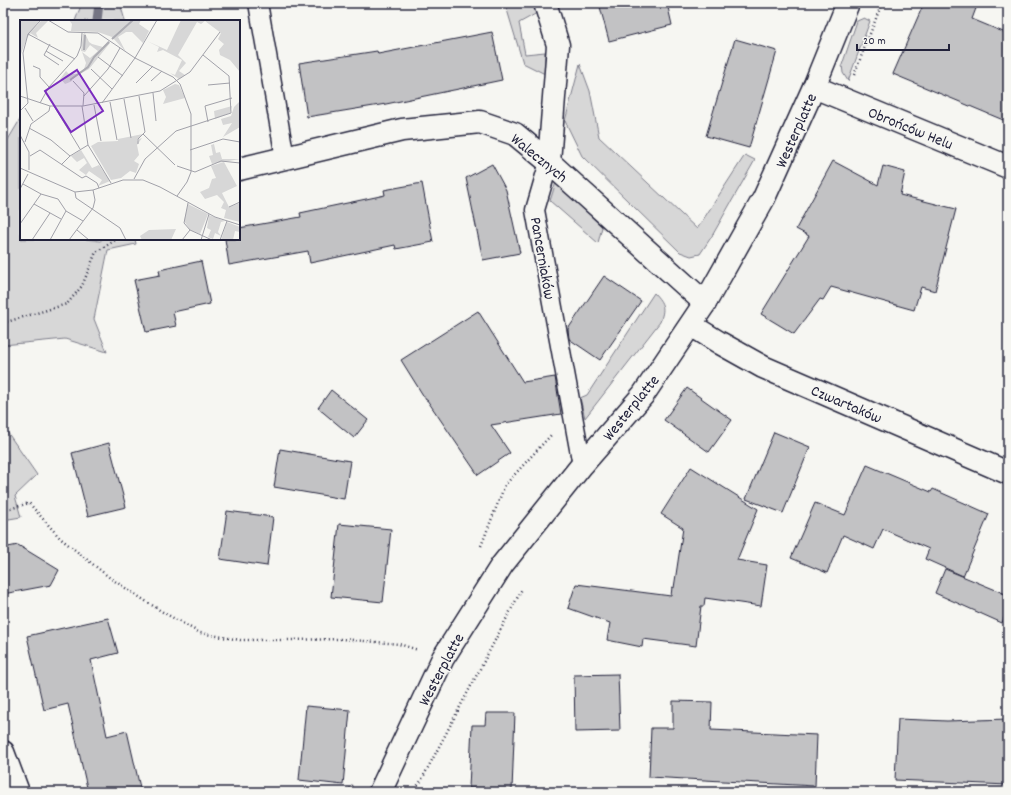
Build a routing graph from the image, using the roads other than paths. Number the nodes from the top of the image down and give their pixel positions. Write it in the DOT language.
graph roads {
  1 [pos="258,3"];
  2 [pos="546,3"];
  3 [pos="848,3"];
  4 [pos="814,87"];
  5 [pos="285,158"];
  6 [pos="549,162"];
  7 [pos="1008,167"];
  8 [pos="240,169"];
  9 [pos="706,303"];
  10 [pos="691,325"];
  11 [pos="582,465"];
  12 [pos="1008,473"];
  13 [pos="3,752"];
  14 [pos="18,792"];
  15 [pos="380,792"];
  1 -- 5 [label="lane"];
  2 -- 6 [label="street, Pancerniaków"];
  3 -- 4 [label="street, Westerplatte"];
  4 -- 7 [label="street, Obrońców Helu"];
  4 -- 9 [label="street, Westerplatte"];
  5 -- 6 [label="street, Walecznych"];
  5 -- 8 [label="street, Walecznych"];
  6 -- 9 [label="street, Walecznych"];
  6 -- 11 [label="lane, Pancerniaków"];
  9 -- 10 [label="street, Westerplatte"];
  10 -- 11 [label="street, Westerplatte"];
  10 -- 12 [label="street, Czwartaków"];
  11 -- 15 [label="street, Westerplatte"];
  13 -- 14 [label="street"];
}
